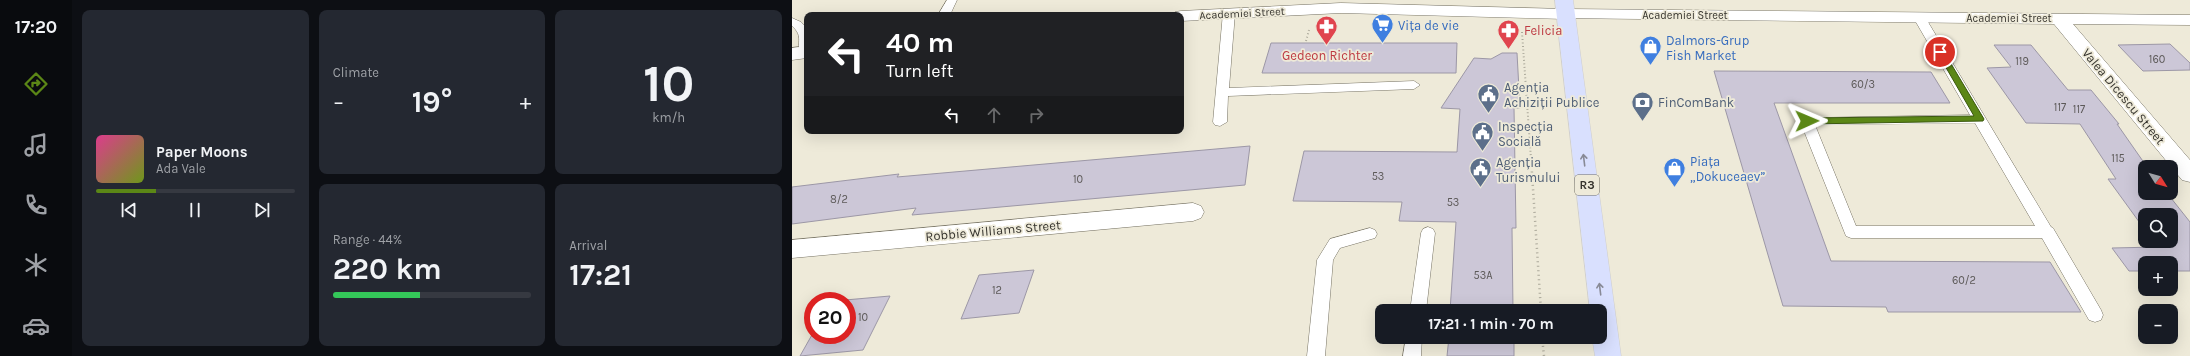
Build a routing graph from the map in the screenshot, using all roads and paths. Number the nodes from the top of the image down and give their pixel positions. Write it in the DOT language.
graph roads {
  1 [pos="952,0"];
  2 [pos="1565,7"];
  3 [pos="946,12"];
  4 [pos="1229,13"];
  5 [pos="1184,16"];
  6 [pos="1919,17"];
  7 [pos="2058,18"];
  8 [pos="2190,20"];
  9 [pos="792,21"];
  10 [pos="804,29"];
  11 [pos="1523,38"];
  12 [pos="1414,85"];
  13 [pos="1221,92"];
  14 [pos="1980,119"];
  15 [pos="1220,122"];
  16 [pos="2190,174"];
  17 [pos="1193,212"];
  18 [pos="2048,232"];
  19 [pos="1428,233"];
  20 [pos="1370,234"];
  21 [pos="792,249"];
  22 [pos="1419,304"];
  23 [pos="1541,304"];
  24 [pos="2095,315"];
  25 [pos="1413,344"];
  26 [pos="1543,344"];
  27 [pos="1316,356"];
  28 [pos="1412,356"];
  29 [pos="1544,356"];
  30 [pos="1608,356"];
  1 -- 3 [label="lane"];
  2 -- 4 [label="street, Academiei Street"];
  2 -- 6 [label="street, Academiei Street"];
  30 -- 2 [label="main road, R3, one-way"];
  4 -- 5 [label="street, Academiei Street"];
  4 -- 13 [label="lane"];
  6 -- 7 [label="street, Academiei Street"];
  6 -- 14 [label="lane"];
  7 -- 8 [label="street, Academiei Street"];
  7 -- 16 [label="street, Valea Dicescu Street"];
  9 -- 10 [label="lane"];
  11 -- 23 [label="path"];
  12 -- 13 [label="lane"];
  13 -- 15 [label="lane"];
  14 -- 18 [label="lane"];
  14 -- 18 [label="lane"];
  17 -- 21 [label="street, Robbie Williams Street"];
  18 -- 24 [label="lane"];
  19 -- 22 [label="lane"];
  20 -- 27 [label="lane"];
  25 -- 28 [label="lane"];
  26 -- 29 [label="path"];
}
